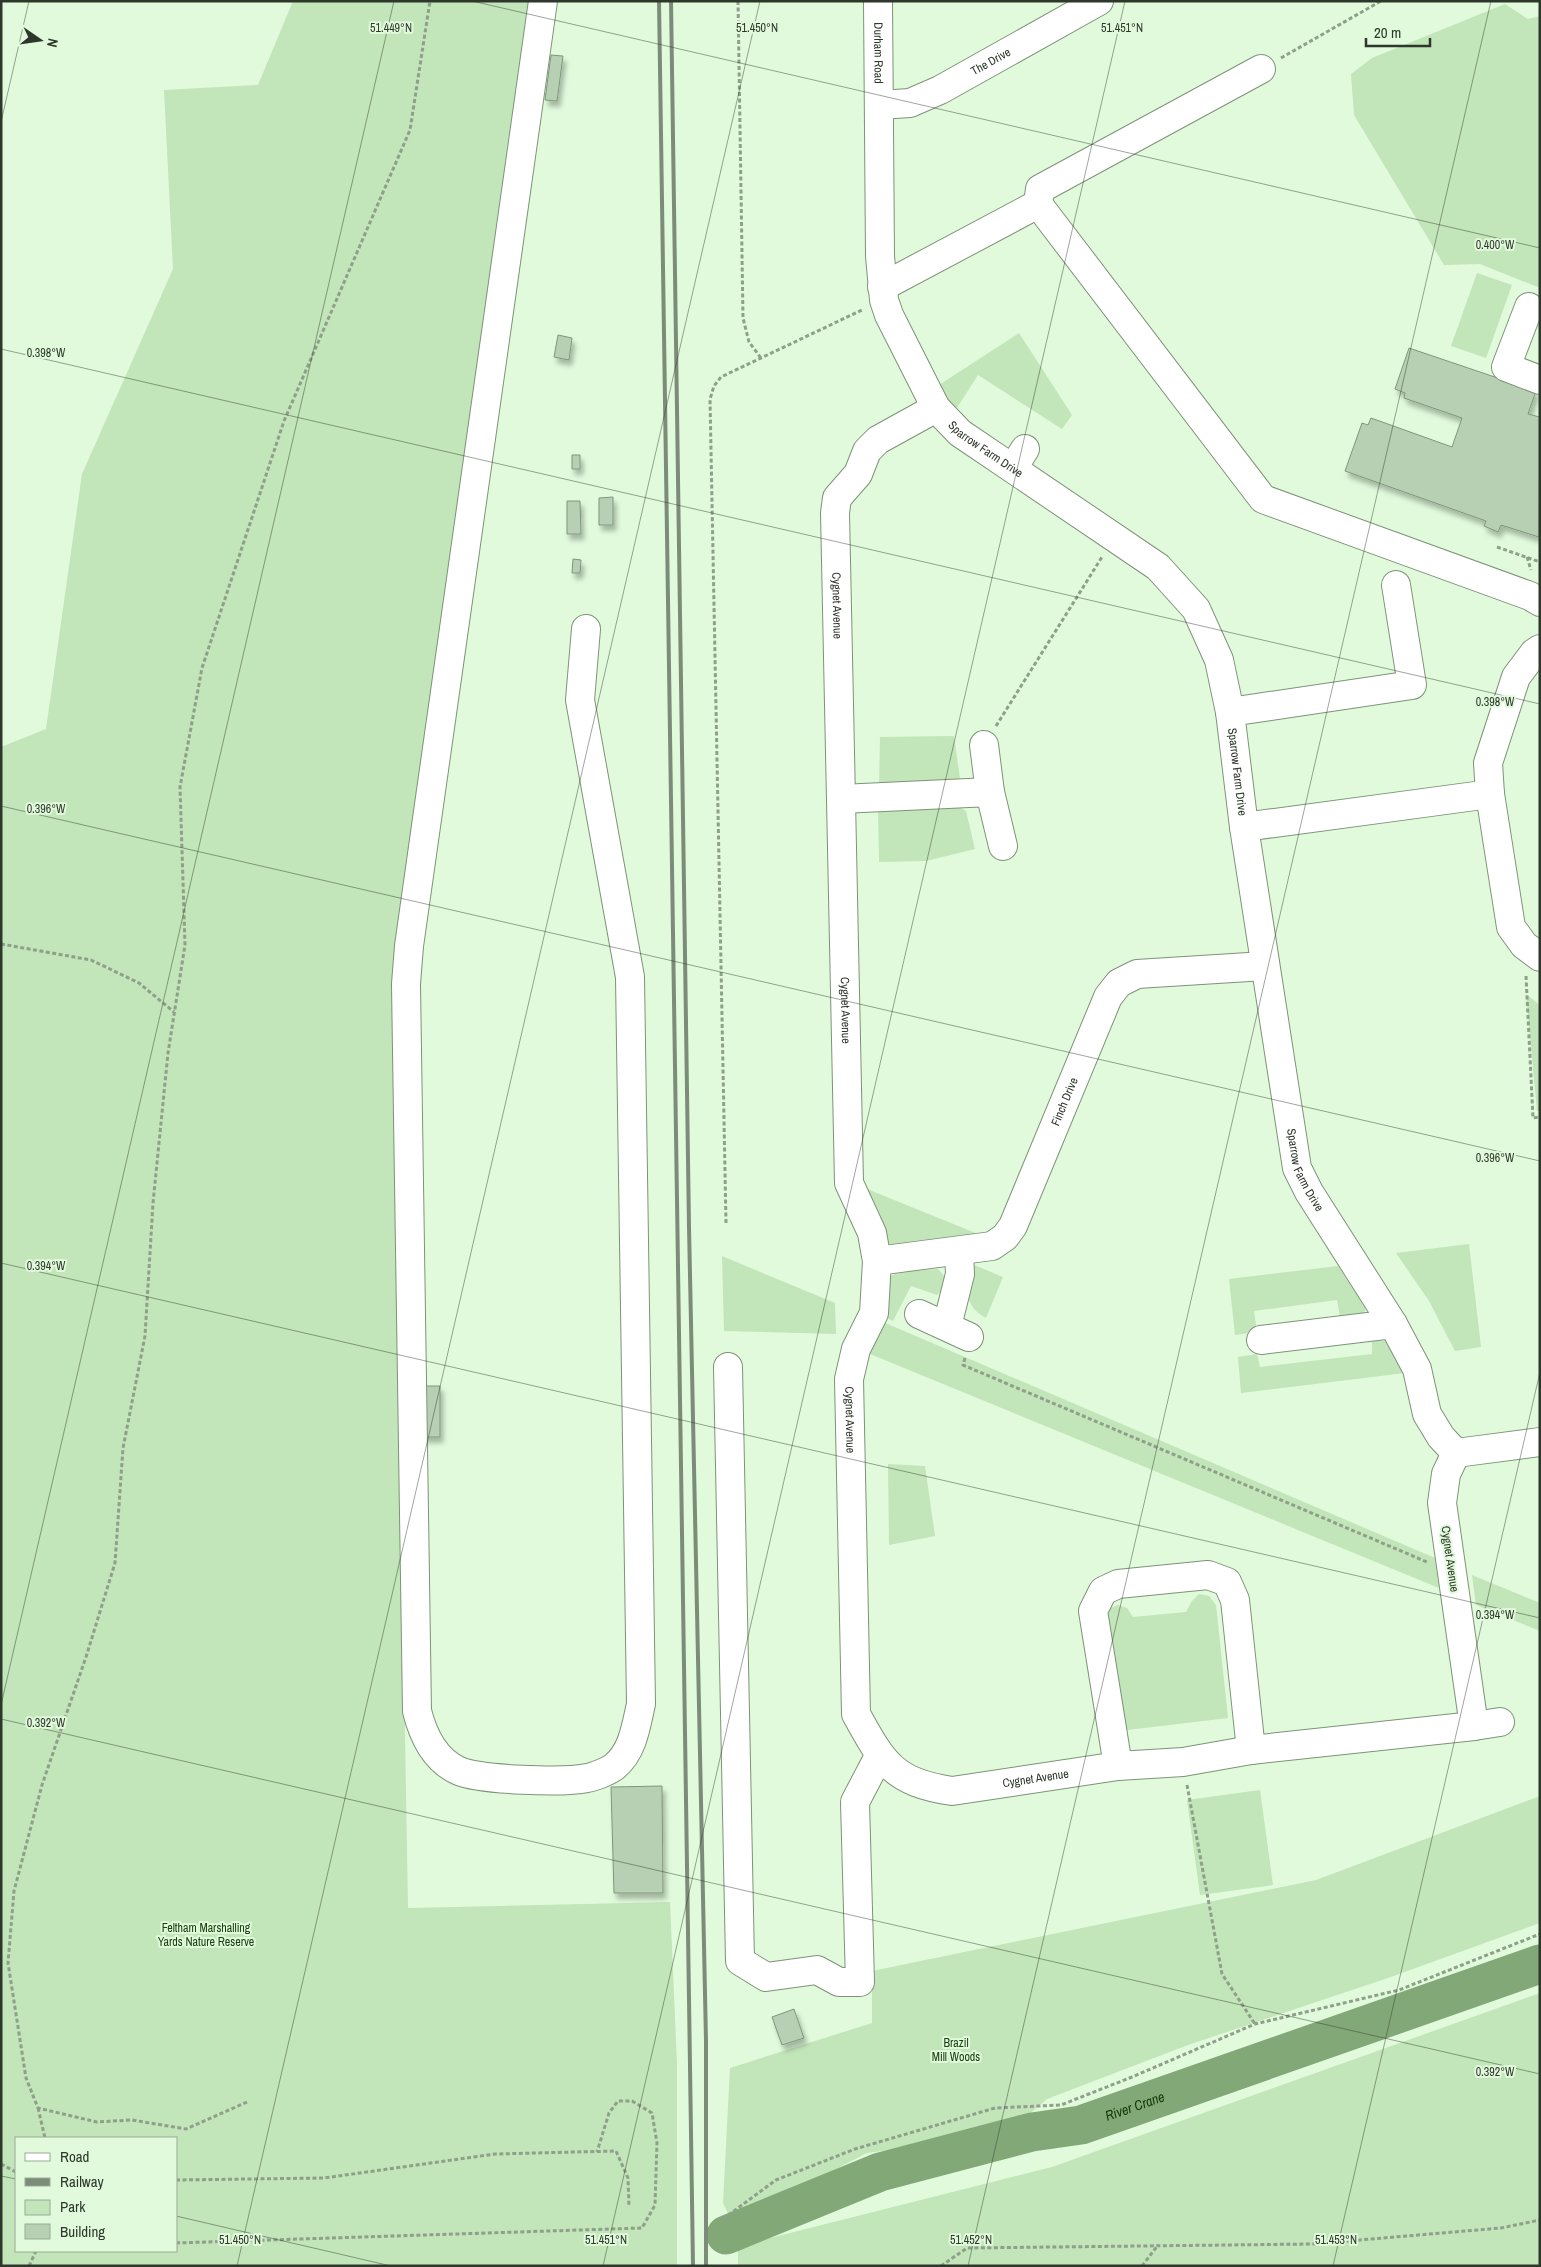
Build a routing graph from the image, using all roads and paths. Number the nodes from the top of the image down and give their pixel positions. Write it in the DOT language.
graph roads {
  1 [pos="430,1"];
  2 [pos="543,1"];
  3 [pos="738,1"];
  4 [pos="878,1"];
  5 [pos="1099,1"];
  6 [pos="1381,1"];
  7 [pos="1261,69"];
  8 [pos="879,105"];
  9 [pos="1038,204"];
  10 [pos="883,294"];
  11 [pos="1529,307"];
  12 [pos="761,358"];
  13 [pos="1540,380"];
  14 [pos="936,408"];
  15 [pos="1115,536"];
  16 [pos="1497,547"];
  17 [pos="1527,557"];
  18 [pos="1540,562"];
  19 [pos="1534,573"];
  20 [pos="1396,585"];
  21 [pos="1540,602"];
  22 [pos="586,630"];
  23 [pos="1540,649"];
  24 [pos="1230,712"];
  25 [pos="984,745"];
  26 [pos="990,792"];
  27 [pos="1490,794"];
  28 [pos="841,799"];
  29 [pos="1244,827"];
  30 [pos="1003,846"];
  31 [pos="1,944"];
  32 [pos="1532,951"];
  33 [pos="1265,966"];
  34 [pos="174,1012"];
  35 [pos="1540,1117"];
  36 [pos="726,1223"];
  37 [pos="958,1251"];
  38 [pos="877,1261"];
  39 [pos="919,1314"];
  40 [pos="1393,1324"];
  41 [pos="961,1338"];
  42 [pos="1261,1340"];
  43 [pos="728,1367"];
  44 [pos="1540,1442"];
  45 [pos="1456,1453"];
  46 [pos="1451,1570"];
  47 [pos="1251,1750"];
  48 [pos="879,1756"];
  49 [pos="1183,1762"];
  50 [pos="1118,1766"];
  51 [pos="1540,1934"];
  52 [pos="1255,2024"];
  53 [pos="247,2102"];
  54 [pos="38,2108"];
  55 [pos="45,2137"];
  56 [pos="597,2152"];
  57 [pos="1,2164"];
  58 [pos="15,2171"];
  59 [pos="178,2180"];
  60 [pos="629,2206"];
  61 [pos="722,2219"];
  62 [pos="1540,2220"];
  63 [pos="178,2243"];
  64 [pos="1158,2245"];
  65 [pos="36,2252"];
  66 [pos="29,2266"];
  67 [pos="941,2266"];
  68 [pos="1142,2266"];
  1 -- 34 [label="path"];
  2 -- 22 [label="street"];
  3 -- 12 [label="path"];
  4 -- 8 [label="street, Durham Road"];
  5 -- 8 [label="street, The Drive"];
  6 -- 7 [label="path"];
  7 -- 9 [label="street"];
  8 -- 10 [label="street, Sparrow Farm Drive"];
  9 -- 10 [label="street"];
  9 -- 21 [label="street"];
  10 -- 12 [label="path"];
  10 -- 14 [label="street, Sparrow Farm Drive"];
  11 -- 13 [label="street"];
  12 -- 36 [label="path"];
  14 -- 15 [label="street, Sparrow Farm Drive"];
  14 -- 28 [label="street, Cygnet Avenue"];
  15 -- 24 [label="street, Sparrow Farm Drive"];
  15 -- 25 [label="path"];
  16 -- 17 [label="path"];
  17 -- 18 [label="path"];
  17 -- 19 [label="path"];
  20 -- 24 [label="street"];
  23 -- 27 [label="street"];
  24 -- 29 [label="street, Sparrow Farm Drive"];
  25 -- 26 [label="street"];
  26 -- 28 [label="street"];
  26 -- 30 [label="street"];
  27 -- 29 [label="street"];
  27 -- 32 [label="street"];
  28 -- 38 [label="street, Cygnet Avenue"];
  29 -- 33 [label="street, Sparrow Farm Drive"];
  31 -- 34 [label="path"];
  32 -- 35 [label="path"];
  33 -- 37 [label="street, Finch Drive"];
  33 -- 40 [label="street, Sparrow Farm Drive"];
  34 -- 54 [label="path"];
  37 -- 38 [label="street, Finch Drive"];
  37 -- 41 [label="street"];
  38 -- 48 [label="street, Cygnet Avenue"];
  39 -- 41 [label="street"];
  40 -- 42 [label="street"];
  40 -- 45 [label="street, Sparrow Farm Drive"];
  41 -- 46 [label="path"];
  43 -- 48 [label="street"];
  44 -- 45 [label="street"];
  45 -- 46 [label="street, Cygnet Avenue"];
  46 -- 47 [label="street, Cygnet Avenue"];
  47 -- 49 [label="street, Cygnet Avenue"];
  47 -- 50 [label="street"];
  48 -- 50 [label="street, Cygnet Avenue"];
  49 -- 50 [label="street, Cygnet Avenue"];
  49 -- 52 [label="path"];
  51 -- 52 [label="path"];
  52 -- 61 [label="path"];
  53 -- 54 [label="path"];
  54 -- 55 [label="path"];
  56 -- 59 [label="path"];
  56 -- 60 [label="path"];
  56 -- 63 [label="path"];
  57 -- 58 [label="path"];
  62 -- 64 [label="path"];
  64 -- 67 [label="path"];
  64 -- 68 [label="path"];
  65 -- 66 [label="path"];
}
